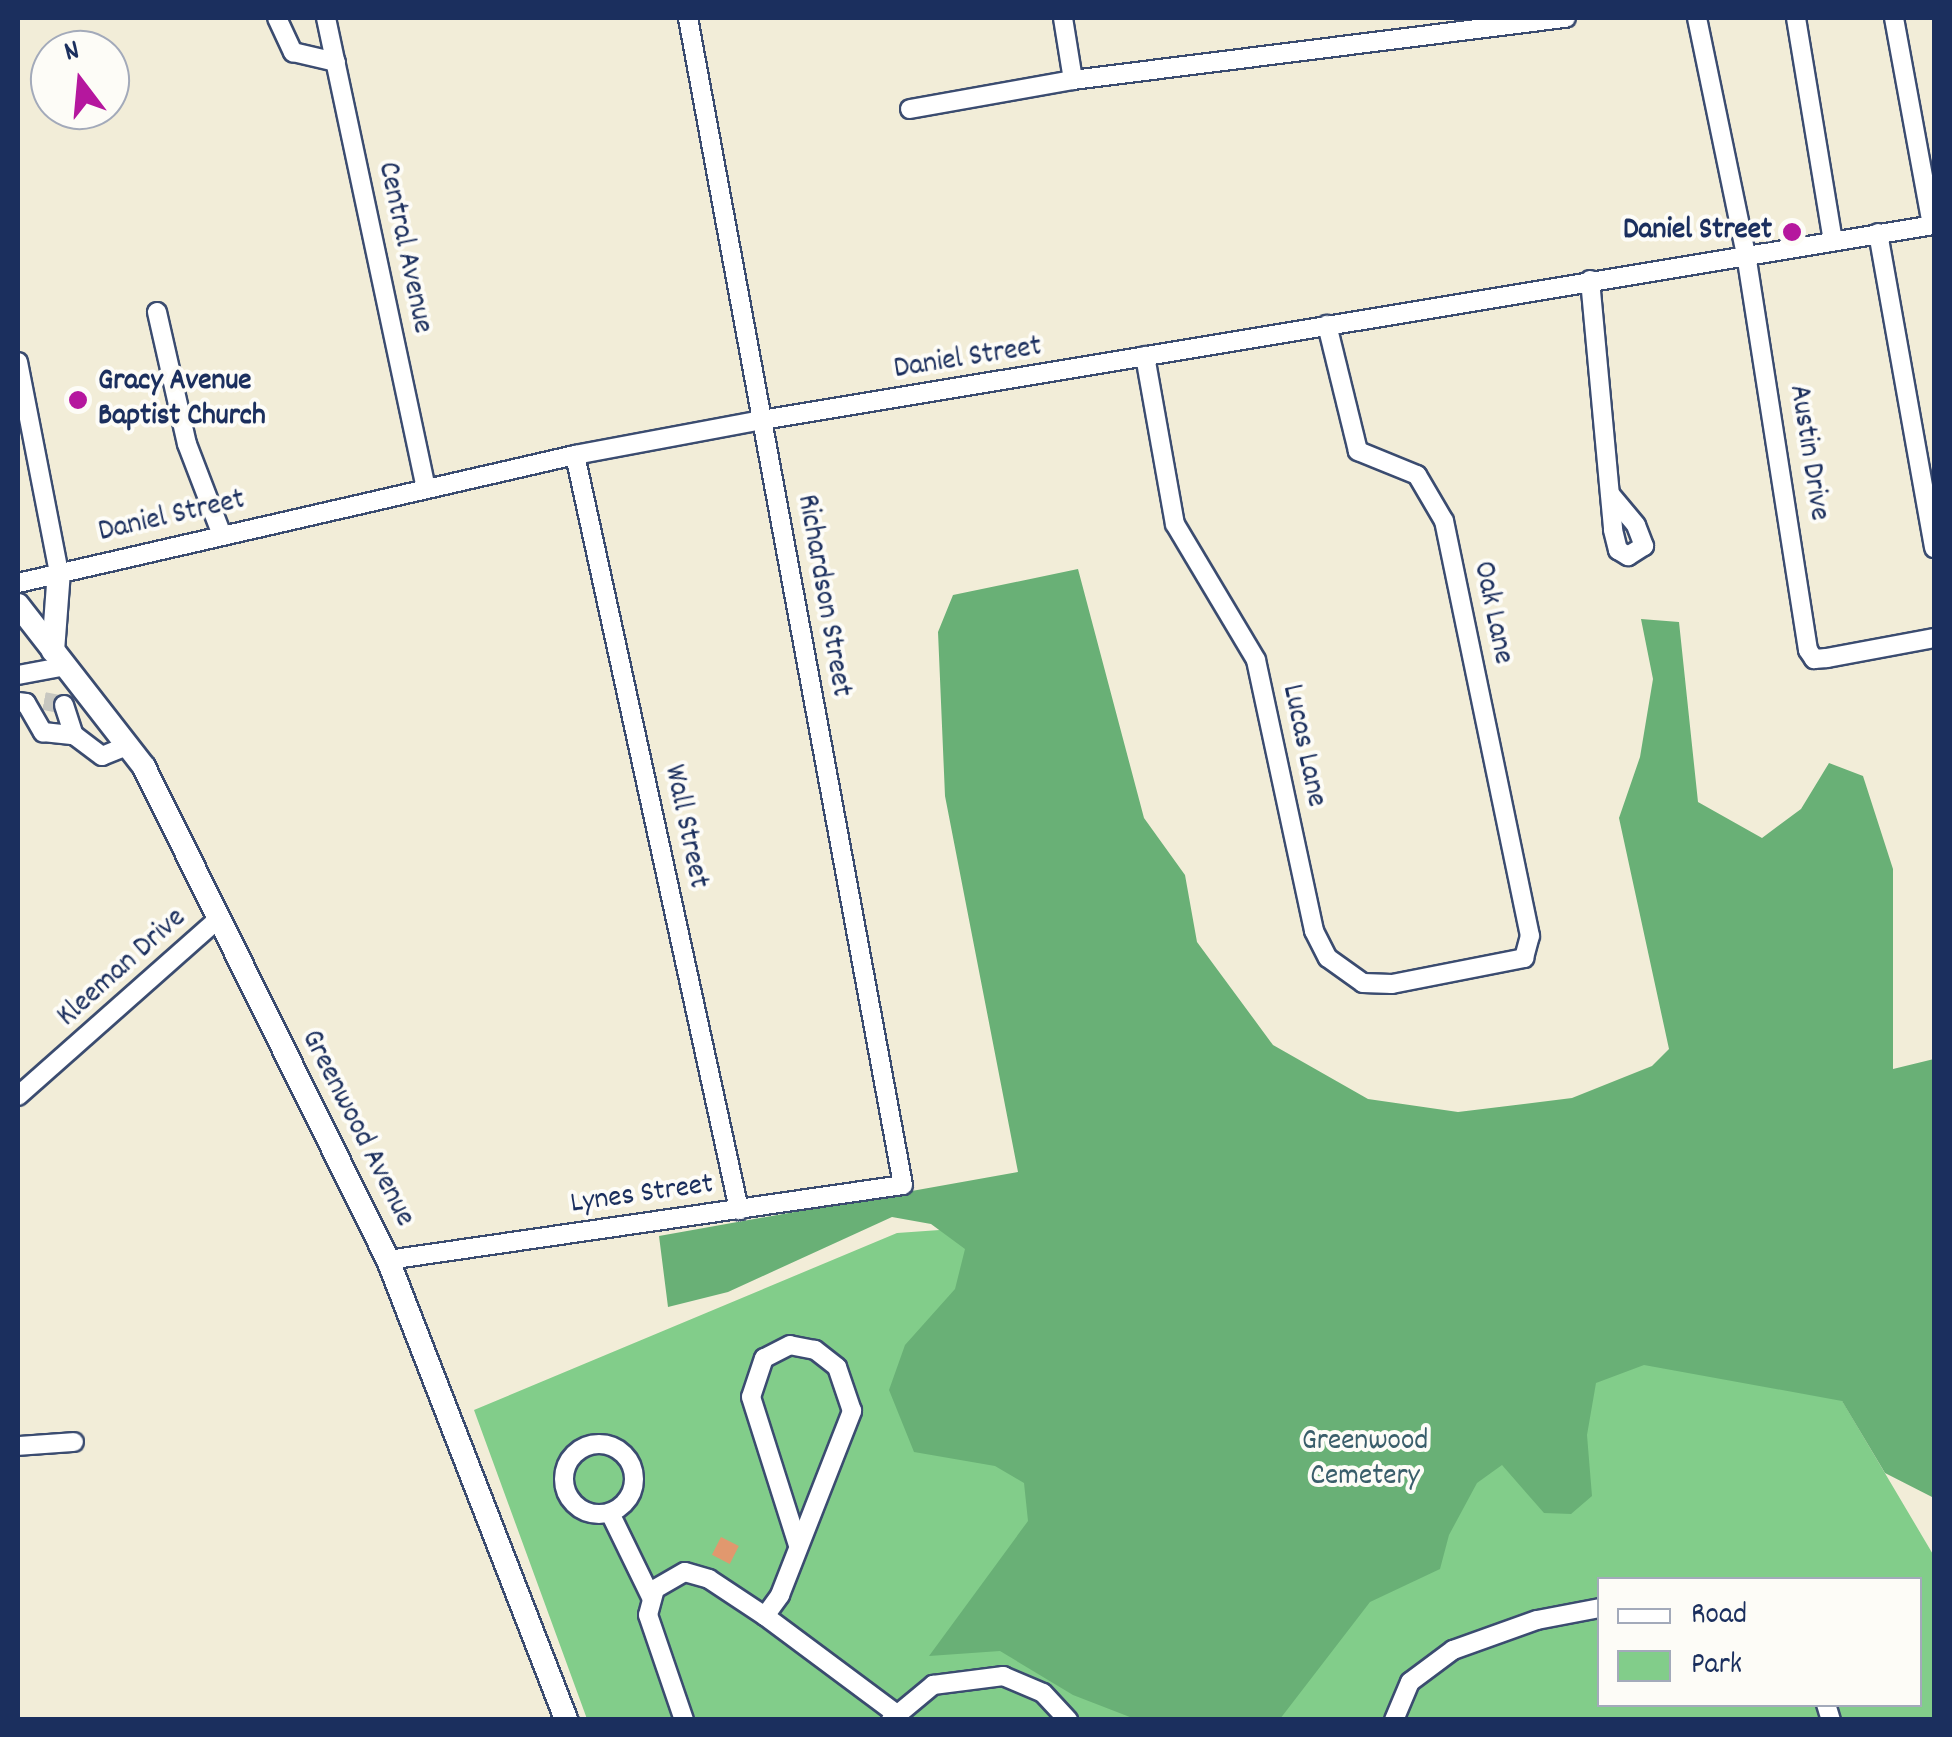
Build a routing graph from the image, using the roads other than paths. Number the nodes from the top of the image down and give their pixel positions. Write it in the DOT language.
graph roads {
  1 [pos="278,18"];
  2 [pos="326,18"];
  3 [pos="688,18"];
  4 [pos="1063,18"];
  5 [pos="1566,18"];
  6 [pos="1697,18"];
  7 [pos="1796,18"];
  8 [pos="1894,18"];
  9 [pos="336,62"];
  10 [pos="1073,80"];
  11 [pos="910,109"];
  12 [pos="1933,225"];
  13 [pos="1878,233"];
  14 [pos="1833,241"];
  15 [pos="1746,254"];
  16 [pos="1590,280"];
  17 [pos="157,312"];
  18 [pos="1327,324"];
  19 [pos="1145,356"];
  20 [pos="18,362"];
  21 [pos="762,420"];
  22 [pos="575,456"];
  23 [pos="426,490"];
  24 [pos="1610,494"];
  25 [pos="222,535"];
  26 [pos="1934,548"];
  27 [pos="59,572"];
  28 [pos="18,583"];
  29 [pos="18,605"];
  30 [pos="1934,638"];
  31 [pos="60,658"];
  32 [pos="18,675"];
  33 [pos="29,702"];
  34 [pos="64,705"];
  35 [pos="74,735"];
  36 [pos="127,746"];
  37 [pos="218,920"];
  38 [pos="1524,958"];
  39 [pos="18,1096"];
  40 [pos="903,1185"];
  41 [pos="739,1210"];
  42 [pos="388,1260"];
  43 [pos="74,1442"];
  44 [pos="18,1446"];
  45 [pos="610,1512"];
  46 [pos="798,1545"];
  47 [pos="651,1597"];
  48 [pos="1597,1609"];
  49 [pos="766,1616"];
  50 [pos="893,1716"];
  51 [pos="566,1720"];
  52 [pos="684,1720"];
  53 [pos="1068,1720"];
  54 [pos="1394,1720"];
  1 -- 9 [label="street"];
  2 -- 9 [label="street, Central Avenue"];
  3 -- 21 [label="street, Richardson Street"];
  4 -- 10 [label="street"];
  5 -- 10 [label="street"];
  6 -- 15 [label="street, Austin Drive"];
  7 -- 14 [label="street"];
  8 -- 12 [label="street"];
  9 -- 23 [label="street, Central Avenue"];
  10 -- 11 [label="street"];
  12 -- 13 [label="street, Daniel Street"];
  13 -- 14 [label="street, Daniel Street"];
  13 -- 26 [label="street"];
  14 -- 15 [label="street, Daniel Street"];
  15 -- 16 [label="street, Daniel Street"];
  15 -- 30 [label="street, Austin Drive"];
  16 -- 18 [label="street, Daniel Street"];
  16 -- 24 [label="street"];
  17 -- 25 [label="street"];
  18 -- 19 [label="street, Daniel Street"];
  18 -- 38 [label="street, Oak Lane"];
  19 -- 21 [label="street, Daniel Street"];
  19 -- 38 [label="street, Lucas Lane"];
  20 -- 27 [label="street"];
  21 -- 22 [label="street, Daniel Street"];
  21 -- 40 [label="street, Richardson Street"];
  22 -- 23 [label="street, Daniel Street"];
  22 -- 41 [label="street, Wall Street"];
  23 -- 25 [label="street, Daniel Street"];
  25 -- 27 [label="street, Daniel Street"];
  27 -- 28 [label="street, Daniel Street"];
  27 -- 31 [label="main road"];
  29 -- 31 [label="main road, Greenwood Avenue"];
  31 -- 32 [label="street"];
  31 -- 36 [label="main road, Greenwood Avenue"];
  33 -- 35 [label="street"];
  34 -- 35 [label="street"];
  35 -- 36 [label="street"];
  36 -- 37 [label="main road, Greenwood Avenue"];
  37 -- 39 [label="street, Kleeman Drive"];
  37 -- 42 [label="main road, Greenwood Avenue"];
  40 -- 41 [label="street, Lynes Street"];
  41 -- 42 [label="street, Lynes Street"];
  42 -- 51 [label="main road, Greenwood Avenue"];
  43 -- 44 [label="street"];
  45 -- 45 [label="street"];
  45 -- 47 [label="street"];
  46 -- 46 [label="street"];
  46 -- 49 [label="street"];
  47 -- 49 [label="street"];
  47 -- 52 [label="street"];
  48 -- 54 [label="street"];
  49 -- 50 [label="street"];
  50 -- 53 [label="street"];
}
